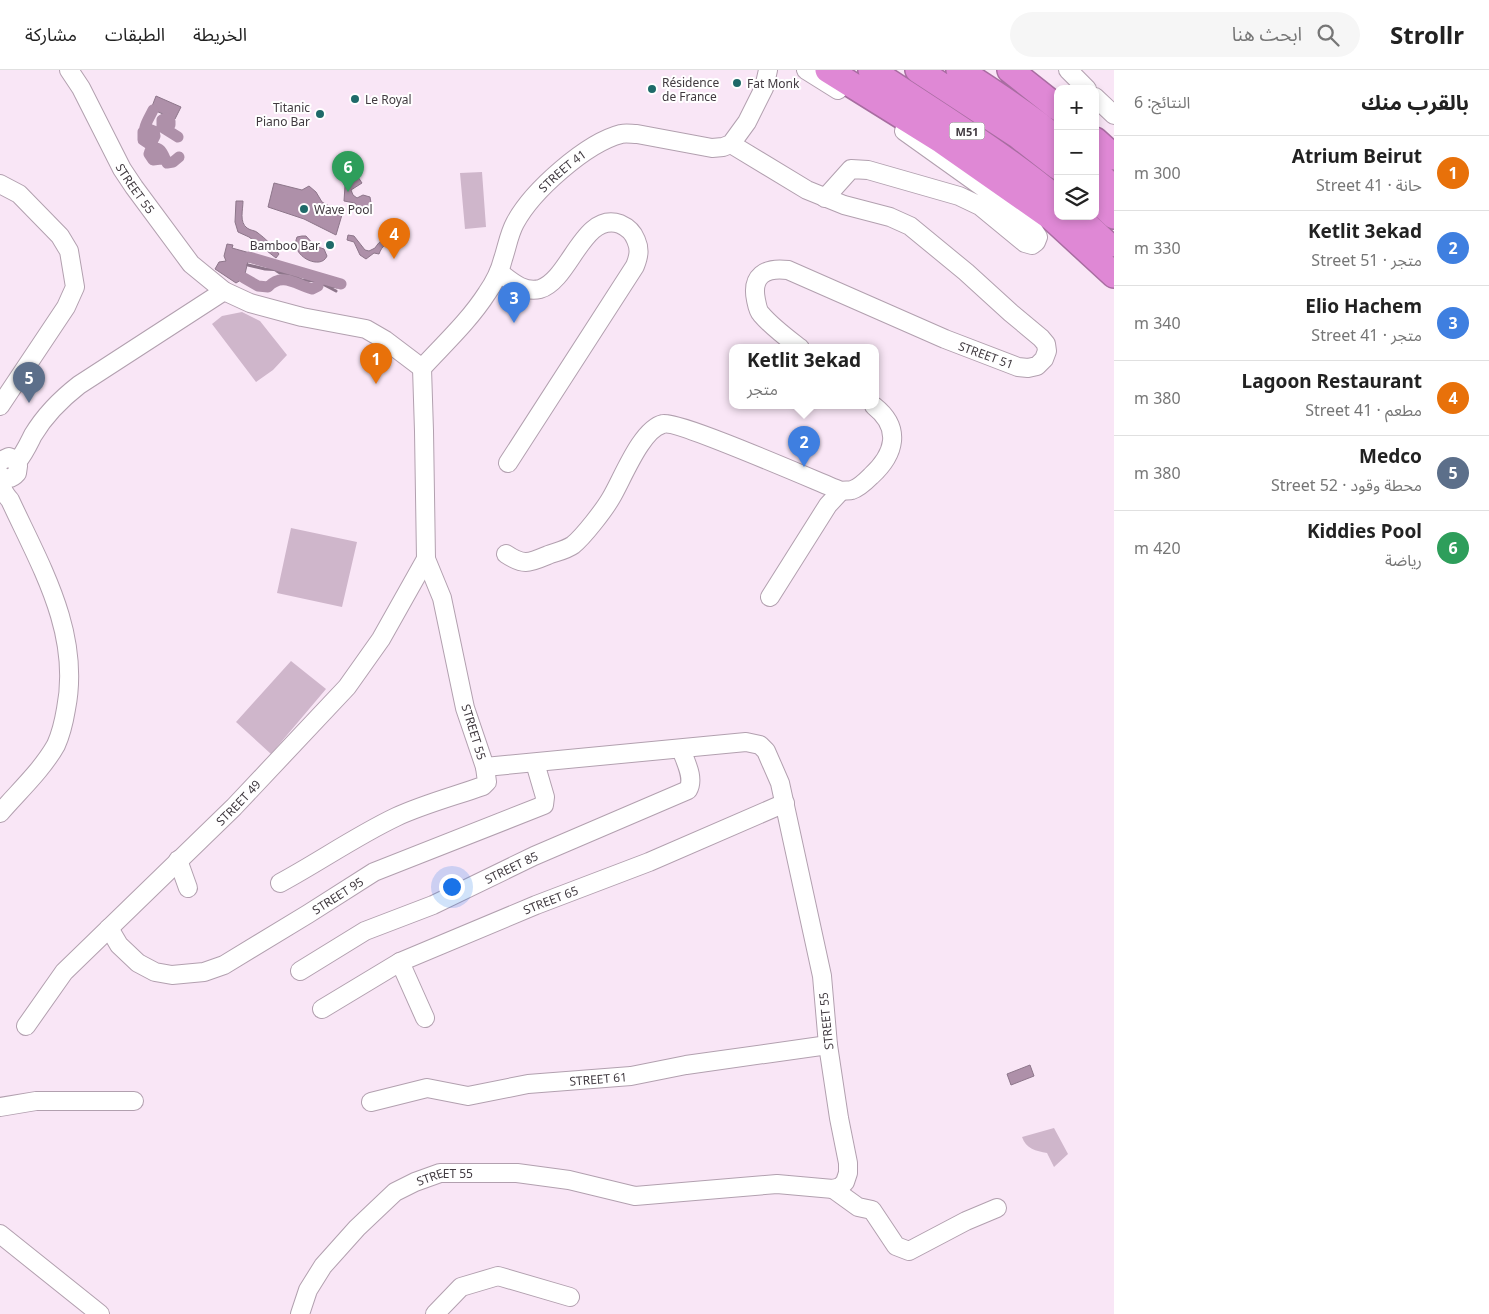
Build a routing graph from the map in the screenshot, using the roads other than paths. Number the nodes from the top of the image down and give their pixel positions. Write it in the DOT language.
graph roads {
  1 [pos="69,70"];
  2 [pos="778,70"];
  3 [pos="806,70"];
  4 [pos="828,70"];
  5 [pos="870,70"];
  6 [pos="918,70"];
  7 [pos="959,70"];
  8 [pos="1010,70"];
  9 [pos="1068,70"];
  10 [pos="1083,85"];
  11 [pos="1099,101"];
  12 [pos="1054,105"];
  13 [pos="1114,115"];
  14 [pos="1048,132"];
  15 [pos="731,144"];
  16 [pos="1099,144"];
  17 [pos="1114,157"];
  18 [pos="1054,164"];
  19 [pos="0,175"];
  20 [pos="1098,175"];
  21 [pos="0,184"];
  22 [pos="1114,189"];
  23 [pos="20,194"];
  24 [pos="1054,197"];
  25 [pos="825,198"];
  26 [pos="1099,202"];
  27 [pos="1114,216"];
  28 [pos="1072,224"];
  29 [pos="1114,251"];
  30 [pos="498,272"];
  31 [pos="1114,274"];
  32 [pos="224,291"];
  33 [pos="795,344"];
  34 [pos="422,368"];
  35 [pos="1,402"];
  36 [pos="878,409"];
  37 [pos="508,463"];
  38 [pos="6,464"];
  39 [pos="840,491"];
  40 [pos="506,554"];
  41 [pos="426,559"];
  42 [pos="770,597"];
  43 [pos="681,749"];
  44 [pos="535,763"];
  45 [pos="484,767"];
  46 [pos="785,803"];
  47 [pos="0,812"];
  48 [pos="178,860"];
  49 [pos="280,883"];
  50 [pos="188,888"];
  51 [pos="109,928"];
  52 [pos="400,962"];
  53 [pos="300,971"];
  54 [pos="322,1009"];
  55 [pos="425,1018"];
  56 [pos="26,1026"];
  57 [pos="828,1045"];
  58 [pos="134,1101"];
  59 [pos="371,1102"];
  60 [pos="0,1107"];
  61 [pos="832,1189"];
  62 [pos="997,1208"];
  63 [pos="0,1234"];
  64 [pos="570,1297"];
  65 [pos="100,1314"];
  66 [pos="300,1314"];
  67 [pos="435,1314"];
  1 -- 32 [label="street, STREET 55"];
  2 -- 15 [label="street"];
  3 -- 25 [label="street"];
  4 -- 28 [label="highway"];
  5 -- 24 [label="highway, M51"];
  6 -- 18 [label="highway, M51"];
  7 -- 14 [label="highway"];
  8 -- 12 [label="highway"];
  9 -- 10 [label="street"];
  11 -- 13 [label="street"];
  15 -- 25 [label="street, STREET 51"];
  15 -- 30 [label="street, STREET 41"];
  16 -- 17 [label="highway"];
  19 -- 23 [label="street"];
  20 -- 22 [label="highway"];
  21 -- 23 [label="street"];
  23 -- 35 [label="street"];
  25 -- 33 [label="street, STREET 51"];
  26 -- 27 [label="highway"];
  28 -- 29 [label="highway"];
  28 -- 31 [label="highway"];
  30 -- 34 [label="street, STREET 41"];
  30 -- 37 [label="street"];
  32 -- 34 [label="street, STREET 55"];
  32 -- 38 [label="street"];
  34 -- 41 [label="street"];
  36 -- 39 [label="street"];
  38 -- 47 [label="street"];
  39 -- 40 [label="street"];
  39 -- 42 [label="street"];
  41 -- 45 [label="street, STREET 55"];
  41 -- 48 [label="street, STREET 49"];
  43 -- 44 [label="street, STREET 55"];
  43 -- 46 [label="street, STREET 55"];
  43 -- 53 [label="street, STREET 85"];
  44 -- 45 [label="street, STREET 55"];
  44 -- 51 [label="street, STREET 95"];
  45 -- 49 [label="street"];
  46 -- 52 [label="street, STREET 65"];
  46 -- 57 [label="street, STREET 55"];
  48 -- 50 [label="street"];
  48 -- 51 [label="street, STREET 49"];
  51 -- 56 [label="street, STREET 49"];
  52 -- 54 [label="street, STREET 65"];
  52 -- 55 [label="street"];
  57 -- 59 [label="street, STREET 61"];
  57 -- 61 [label="street, STREET 55"];
  58 -- 60 [label="street"];
  61 -- 62 [label="street"];
  61 -- 66 [label="street, STREET 55"];
  63 -- 65 [label="street"];
  64 -- 67 [label="street"];
}
